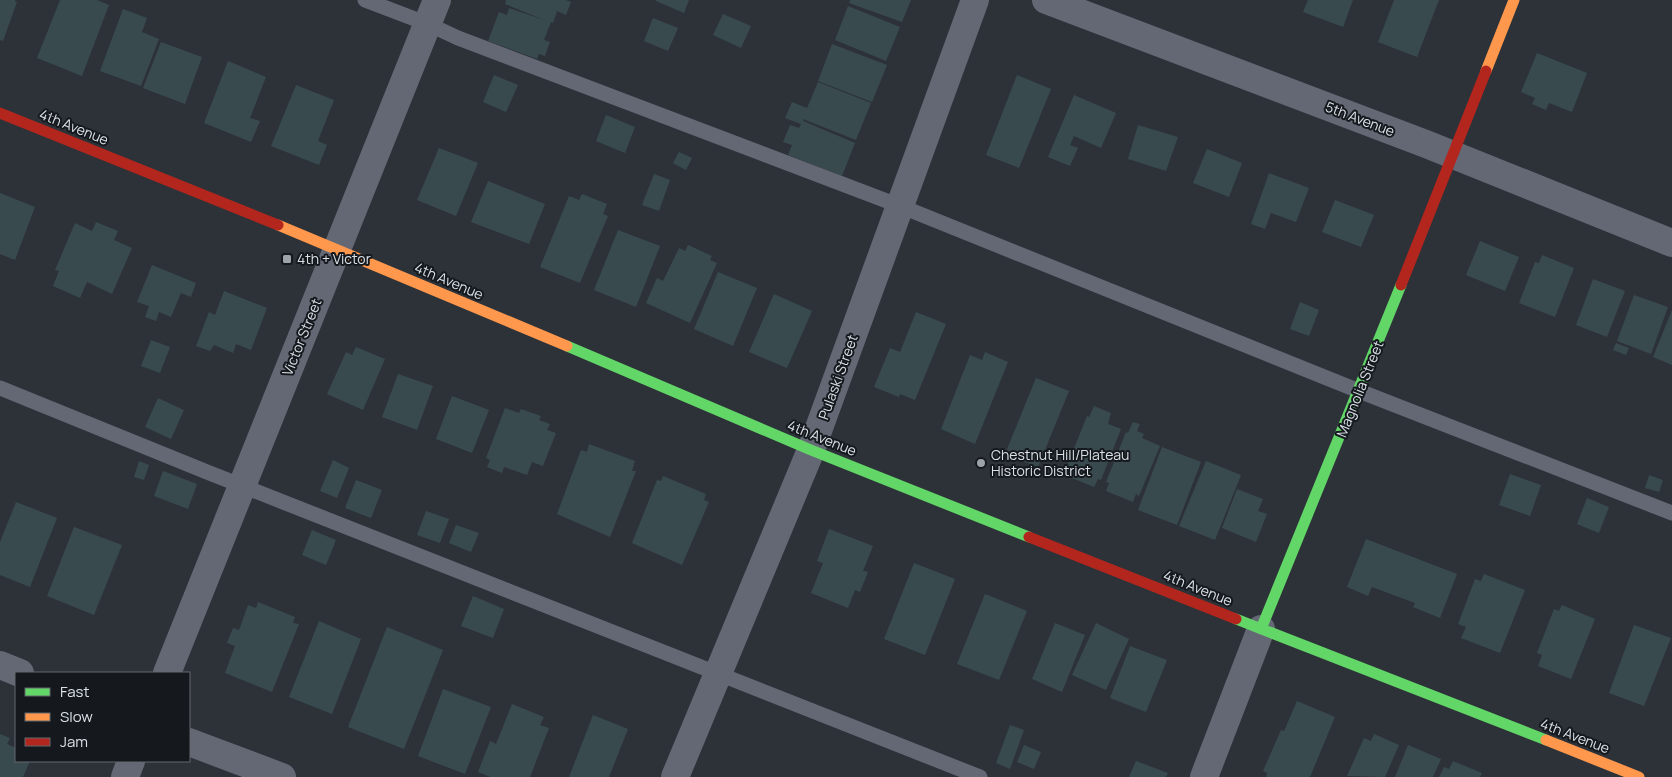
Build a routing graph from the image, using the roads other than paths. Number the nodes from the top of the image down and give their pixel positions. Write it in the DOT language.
graph roads {
  1 [pos="365,0"];
  2 [pos="975,0"];
  3 [pos="1046,0"];
  4 [pos="1514,0"];
  5 [pos="432,12"];
  6 [pos="0,113"];
  7 [pos="1454,155"];
  8 [pos="900,206"];
  9 [pos="1672,243"];
  10 [pos="337,250"];
  11 [pos="0,388"];
  12 [pos="1359,392"];
  13 [pos="811,450"];
  14 [pos="243,485"];
  15 [pos="1672,513"];
  16 [pos="1261,629"];
  17 [pos="0,665"];
  18 [pos="18,672"];
  19 [pos="167,672"];
  20 [pos="718,674"];
  21 [pos="190,742"];
  22 [pos="131,762"];
  23 [pos="125,777"];
  24 [pos="282,777"];
  25 [pos="675,777"];
  26 [pos="980,777"];
  27 [pos="1204,777"];
  28 [pos="1638,777"];
  1 -- 5 [label="lane"];
  2 -- 8 [label="street, Pulaski Street"];
  3 -- 7 [label="street, 5th Avenue"];
  4 -- 7 [label="main road, Magnolia Street"];
  5 -- 8 [label="lane"];
  5 -- 10 [label="street, Victor Street"];
  6 -- 10 [label="main road, 4th Avenue"];
  7 -- 9 [label="street, 5th Avenue"];
  7 -- 12 [label="main road, Magnolia Street"];
  8 -- 12 [label="lane"];
  8 -- 13 [label="street, Pulaski Street"];
  10 -- 13 [label="main road, 4th Avenue"];
  10 -- 14 [label="street, Victor Street"];
  11 -- 14 [label="lane"];
  12 -- 15 [label="lane"];
  12 -- 16 [label="main road, Magnolia Street"];
  13 -- 16 [label="main road, 4th Avenue"];
  13 -- 20 [label="street, Pulaski Street"];
  14 -- 19 [label="street, Victor Street"];
  14 -- 20 [label="lane"];
  16 -- 27 [label="street, Magnolia Street"];
  16 -- 28 [label="main road, 4th Avenue"];
  17 -- 18 [label="street"];
  20 -- 25 [label="street, Pulaski Street"];
  20 -- 26 [label="lane"];
  21 -- 24 [label="street"];
  22 -- 23 [label="street"];
}
